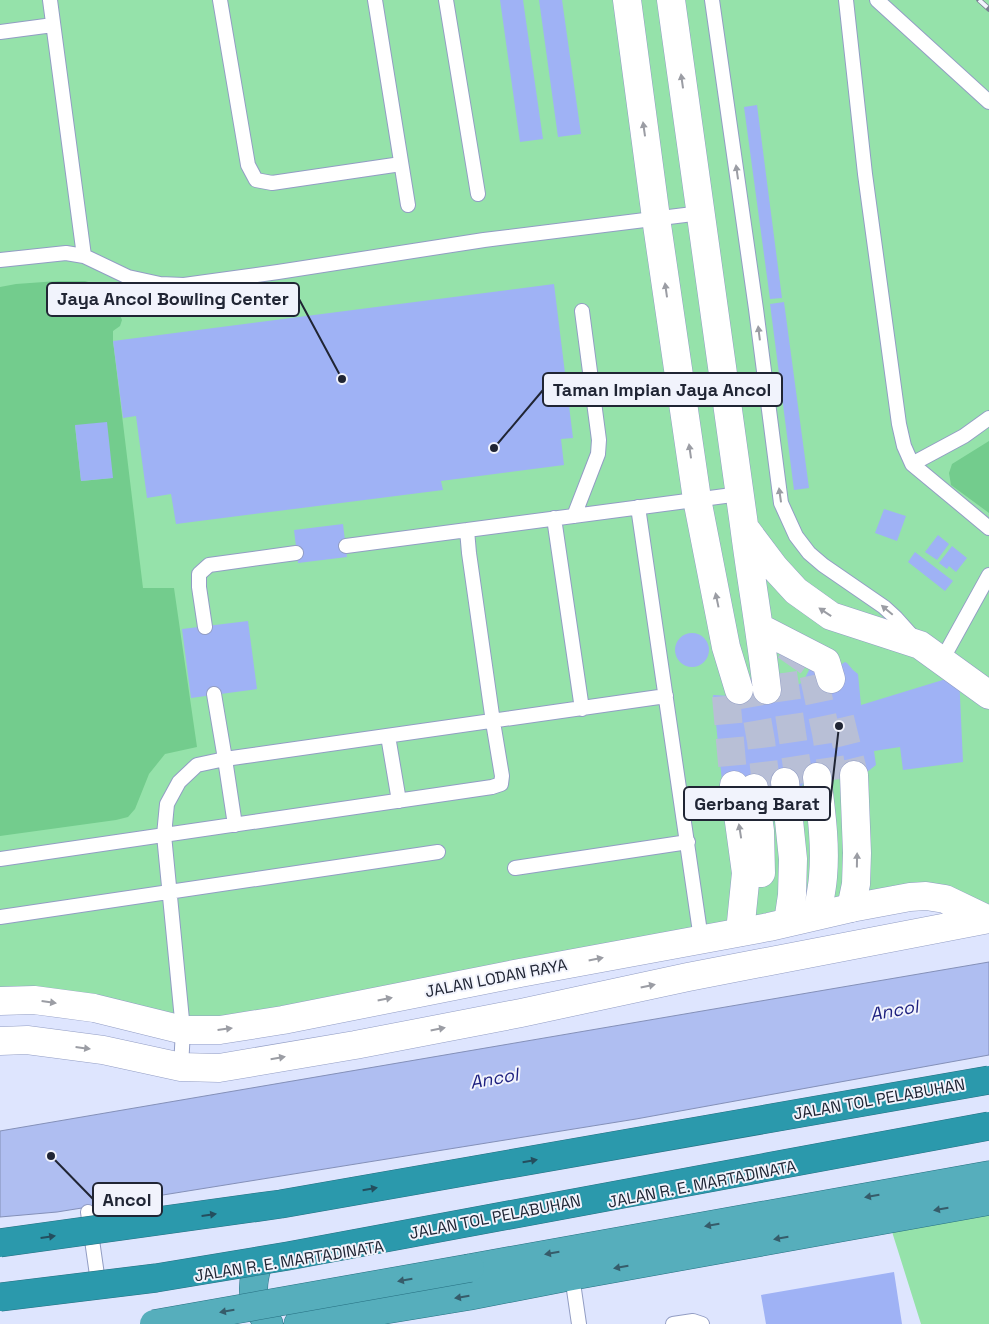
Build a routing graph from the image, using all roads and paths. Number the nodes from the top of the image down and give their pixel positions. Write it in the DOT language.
graph roads {
  1 [pos="50,0"];
  2 [pos="220,0"];
  3 [pos="375,0"];
  4 [pos="446,0"];
  5 [pos="627,0"];
  6 [pos="670,0"];
  7 [pos="712,0"];
  8 [pos="846,0"];
  9 [pos="877,0"];
  10 [pos="53,25"];
  11 [pos="0,32"];
  12 [pos="989,102"];
  13 [pos="401,164"];
  14 [pos="478,194"];
  15 [pos="408,205"];
  16 [pos="701,213"];
  17 [pos="656,218"];
  18 [pos="84,256"];
  19 [pos="0,260"];
  20 [pos="582,311"];
  21 [pos="989,418"];
  22 [pos="912,464"];
  23 [pos="740,494"];
  24 [pos="697,499"];
  25 [pos="638,507"];
  26 [pos="574,516"];
  27 [pos="554,518"];
  28 [pos="744,528"];
  29 [pos="989,528"];
  30 [pos="467,530"];
  31 [pos="346,546"];
  32 [pos="296,553"];
  33 [pos="989,575"];
  34 [pos="205,627"];
  35 [pos="760,628"];
  36 [pos="931,653"];
  37 [pos="831,678"];
  38 [pos="214,694"];
  39 [pos="989,694"];
  40 [pos="666,696"];
  41 [pos="582,708"];
  42 [pos="493,722"];
  43 [pos="388,736"];
  44 [pos="225,759"];
  45 [pos="793,783"];
  46 [pos="399,801"];
  47 [pos="235,825"];
  48 [pos="164,835"];
  49 [pos="688,842"];
  50 [pos="438,852"];
  51 [pos="0,860"];
  52 [pos="514,868"];
  53 [pos="170,893"];
  54 [pos="0,918"];
  55 [pos="988,919"];
  56 [pos="794,920"];
  57 [pos="701,939"];
  58 [pos="0,1001"];
  59 [pos="183,1030"];
  60 [pos="0,1041"];
  61 [pos="181,1067"];
  62 [pos="989,1080"];
  63 [pos="989,1127"];
  64 [pos="989,1175"];
  65 [pos="989,1201"];
  66 [pos="88,1212"];
  67 [pos="0,1243"];
  68 [pos="257,1267"];
  69 [pos="572,1276"];
  70 [pos="99,1289"];
  71 [pos="0,1297"];
  72 [pos="0,1303"];
  73 [pos="344,1320"];
  74 [pos="154,1324"];
  75 [pos="269,1324"];
  76 [pos="298,1324"];
  77 [pos="579,1324"];
  78 [pos="673,1324"];
  79 [pos="702,1324"];
  1 -- 10 [label="lane"];
  2 -- 13 [label="lane"];
  3 -- 13 [label="lane"];
  4 -- 14 [label="lane"];
  17 -- 5 [label="street, one-way"];
  16 -- 6 [label="street, one-way"];
  36 -- 7 [label="lane, one-way"];
  8 -- 22 [label="lane"];
  9 -- 12 [label="lane"];
  10 -- 11 [label="lane"];
  10 -- 18 [label="lane"];
  13 -- 15 [label="lane"];
  16 -- 17 [label="lane"];
  16 -- 23 [label="street"];
  17 -- 18 [label="lane"];
  24 -- 17 [label="street, one-way"];
  18 -- 19 [label="lane"];
  20 -- 26 [label="lane"];
  21 -- 22 [label="lane"];
  22 -- 29 [label="lane"];
  23 -- 24 [label="lane"];
  23 -- 28 [label="street"];
  24 -- 25 [label="lane"];
  35 -- 24 [label="street, one-way"];
  25 -- 26 [label="lane"];
  25 -- 40 [label="lane"];
  26 -- 27 [label="lane"];
  27 -- 30 [label="lane"];
  27 -- 41 [label="lane"];
  28 -- 35 [label="street"];
  36 -- 28 [label="street, one-way"];
  30 -- 31 [label="lane"];
  30 -- 42 [label="lane"];
  32 -- 34 [label="lane"];
  33 -- 36 [label="lane"];
  35 -- 37 [label="street"];
  36 -- 39 [label="street"];
  38 -- 44 [label="lane"];
  40 -- 41 [label="lane"];
  40 -- 49 [label="lane"];
  41 -- 42 [label="lane"];
  42 -- 43 [label="lane"];
  42 -- 46 [label="lane"];
  43 -- 44 [label="lane"];
  43 -- 46 [label="lane"];
  44 -- 47 [label="lane"];
  44 -- 48 [label="lane"];
  45 -- 56 [label="street"];
  56 -- 45 [label="street, one-way"];
  56 -- 45 [label="street, one-way"];
  46 -- 47 [label="lane"];
  47 -- 48 [label="lane"];
  48 -- 51 [label="lane"];
  48 -- 53 [label="lane"];
  49 -- 52 [label="lane"];
  49 -- 57 [label="lane"];
  50 -- 53 [label="lane"];
  53 -- 54 [label="lane"];
  53 -- 59 [label="lane"];
  55 -- 56 [label="street, JALAN LODAN RAYA"];
  61 -- 55 [label="street, JALAN LODAN RAYA, one-way"];
  56 -- 57 [label="street, JALAN LODAN RAYA"];
  59 -- 57 [label="street, JALAN LODAN RAYA, one-way"];
  58 -- 59 [label="street, JALAN LODAN RAYA, one-way"];
  59 -- 61 [label="lane"];
  60 -- 61 [label="street, JALAN LODAN RAYA, one-way"];
  67 -- 62 [label="highway, JALAN TOL PELABUHAN, one-way, bridge"];
  63 -- 68 [label="highway, JALAN R. E. MARTADINATA"];
  63 -- 71 [label="highway, JALAN TOL PELABUHAN, bridge"];
  64 -- 74 [label="highway, one-way, bridge"];
  65 -- 69 [label="highway, one-way"];
  66 -- 70 [label="lane"];
  68 -- 70 [label="highway, JALAN R. E. MARTADINATA"];
  68 -- 75 [label="highway"];
  69 -- 73 [label="highway, one-way"];
  69 -- 77 [label="lane"];
  70 -- 72 [label="highway, JALAN R. E. MARTADINATA"];
  73 -- 76 [label="highway"];
  78 -- 79 [label="lane"];
}
